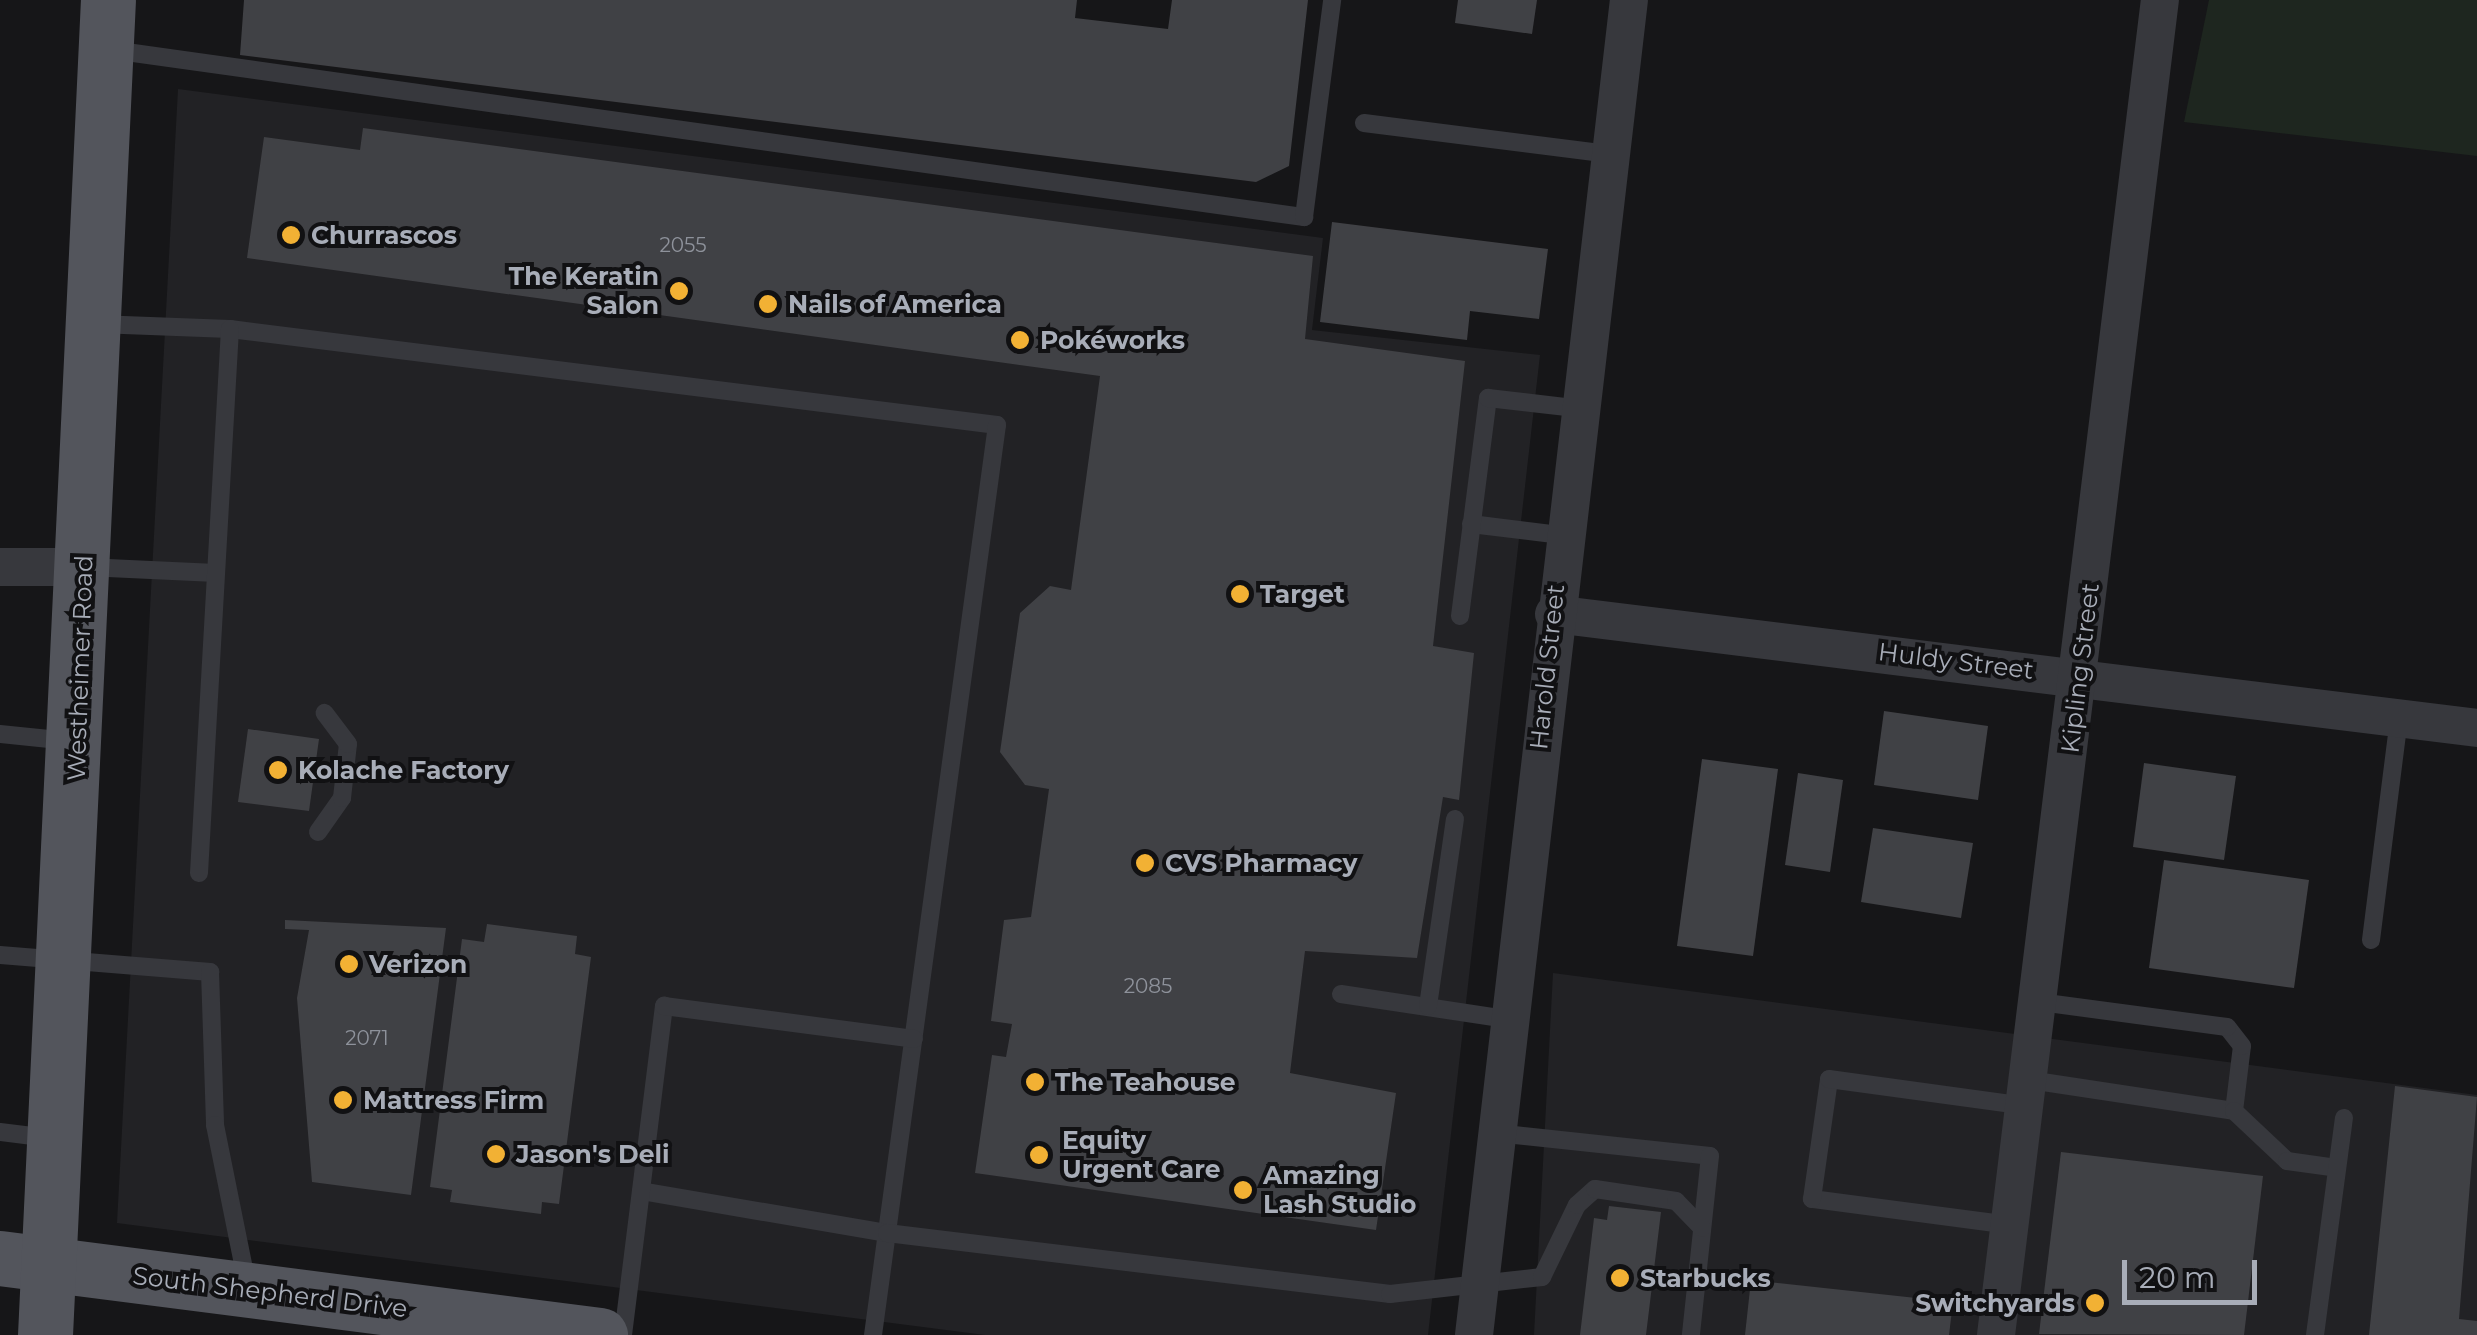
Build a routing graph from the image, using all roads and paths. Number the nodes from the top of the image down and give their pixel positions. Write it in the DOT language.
graph roads {
  1 [pos="1332,0"];
  2 [pos="1629,0"];
  3 [pos="2160,0"];
  4 [pos="107,25"];
  5 [pos="1364,123"];
  6 [pos="1608,154"];
  7 [pos="93,324"];
  8 [pos="230,330"];
  9 [pos="1575,408"];
  10 [pos="1472,524"];
  11 [pos="1560,535"];
  12 [pos="0,567"];
  13 [pos="84,567"];
  14 [pos="216,574"];
  15 [pos="1554,614"];
  16 [pos="1460,616"];
  17 [pos="2080,675"];
  18 [pos="325,713"];
  19 [pos="2400,719"];
  20 [pos="2477,728"];
  21 [pos="0,734"];
  22 [pos="77,742"];
  23 [pos="1455,819"];
  24 [pos="318,832"];
  25 [pos="199,872"];
  26 [pos="2370,940"];
  27 [pos="0,955"];
  28 [pos="68,966"];
  29 [pos="1341,994"];
  30 [pos="2039,1002"];
  31 [pos="1428,1006"];
  32 [pos="1507,1019"];
  33 [pos="914,1039"];
  34 [pos="2027,1093"];
  35 [pos="2234,1111"];
  36 [pos="2344,1118"];
  37 [pos="0,1132"];
  38 [pos="1494,1133"];
  39 [pos="60,1139"];
  40 [pos="2337,1168"];
  41 [pos="641,1191"];
  42 [pos="2010,1225"];
  43 [pos="1702,1228"];
  44 [pos="887,1233"];
  45 [pos="0,1258"];
  46 [pos="54,1264"];
  47 [pos="1476,1288"];
  48 [pos="248,1290"];
  49 [pos="398,1322"];
  50 [pos="540,1331"];
  51 [pos="46,1335"];
  52 [pos="600,1335"];
  53 [pos="624,1335"];
  54 [pos="874,1335"];
  55 [pos="1474,1335"];
  56 [pos="1691,1335"];
  57 [pos="1996,1335"];
  58 [pos="2315,1335"];
  1 -- 4 [label="lane"];
  2 -- 6 [label="street, Harold Street"];
  3 -- 17 [label="street, Kipling Street"];
  4 -- 7 [label="main road, Westheimer Road"];
  5 -- 6 [label="lane"];
  6 -- 9 [label="street, Harold Street"];
  7 -- 8 [label="lane"];
  7 -- 13 [label="main road, Westheimer Road"];
  8 -- 14 [label="lane"];
  8 -- 33 [label="lane"];
  9 -- 10 [label="lane"];
  9 -- 11 [label="street, Harold Street"];
  10 -- 11 [label="lane"];
  10 -- 16 [label="lane"];
  11 -- 15 [label="street, Harold Street"];
  12 -- 13 [label="street"];
  13 -- 14 [label="lane"];
  13 -- 22 [label="main road, Westheimer Road"];
  14 -- 25 [label="lane"];
  15 -- 17 [label="street, Huldy Street"];
  15 -- 32 [label="street, Harold Street"];
  17 -- 19 [label="street, Huldy Street"];
  17 -- 30 [label="street, Kipling Street"];
  18 -- 24 [label="lane"];
  19 -- 20 [label="street, Huldy Street"];
  19 -- 26 [label="lane"];
  21 -- 22 [label="lane"];
  22 -- 28 [label="main road, Westheimer Road"];
  23 -- 31 [label="lane"];
  27 -- 28 [label="lane"];
  28 -- 39 [label="main road, Westheimer Road"];
  28 -- 48 [label="lane"];
  29 -- 31 [label="lane"];
  30 -- 34 [label="street, Kipling Street"];
  30 -- 35 [label="lane"];
  31 -- 32 [label="lane"];
  32 -- 38 [label="street, Harold Street"];
  33 -- 41 [label="lane"];
  33 -- 44 [label="lane"];
  34 -- 35 [label="lane"];
  34 -- 42 [label="street, Kipling Street"];
  34 -- 42 [label="lane"];
  35 -- 40 [label="lane"];
  36 -- 40 [label="lane"];
  37 -- 39 [label="lane"];
  38 -- 43 [label="lane"];
  38 -- 47 [label="street, Harold Street"];
  39 -- 46 [label="main road, Westheimer Road"];
  40 -- 58 [label="lane"];
  41 -- 44 [label="lane"];
  41 -- 53 [label="lane"];
  42 -- 57 [label="street, Kipling Street"];
  43 -- 47 [label="lane"];
  43 -- 56 [label="lane"];
  44 -- 47 [label="lane"];
  44 -- 54 [label="lane"];
  45 -- 46 [label="main road, South Shepherd Drive"];
  46 -- 48 [label="main road, South Shepherd Drive"];
  46 -- 51 [label="main road, Westheimer Road"];
  47 -- 55 [label="street, Harold Street"];
  48 -- 49 [label="main road, South Shepherd Drive"];
  49 -- 50 [label="main road, South Shepherd Drive"];
  50 -- 52 [label="main road, South Shepherd Drive"];
}
